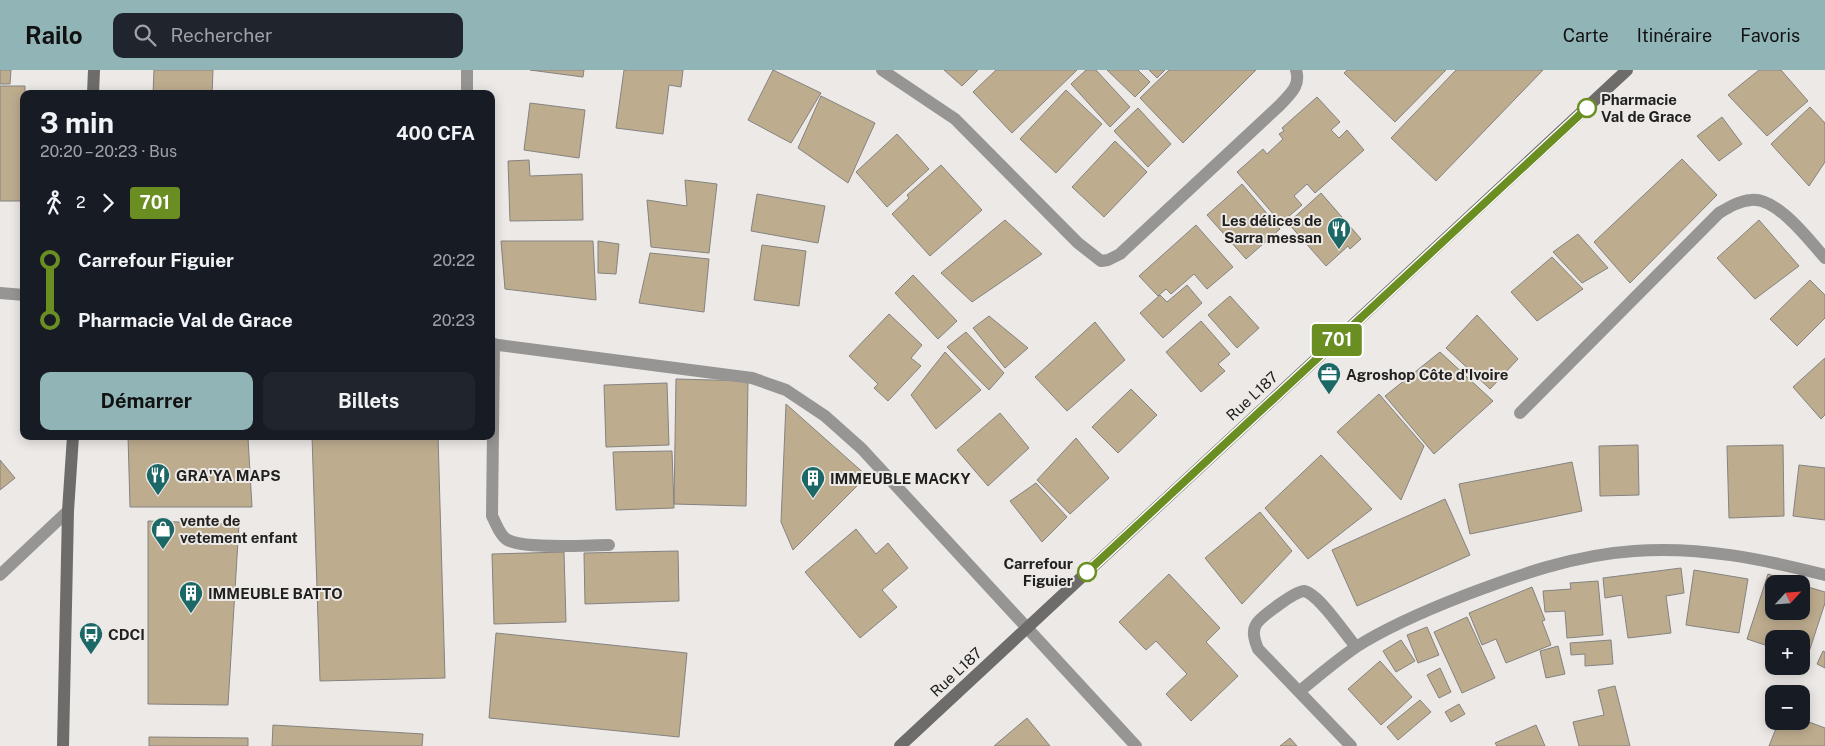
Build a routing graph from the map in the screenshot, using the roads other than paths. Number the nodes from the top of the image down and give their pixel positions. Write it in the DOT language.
graph roads {
  1 [pos="94,70"];
  2 [pos="467,70"];
  3 [pos="882,70"];
  4 [pos="1296,70"];
  5 [pos="1627,70"];
  6 [pos="93,90"];
  7 [pos="467,90"];
  8 [pos="1825,258"];
  9 [pos="0,293"];
  10 [pos="20,295"];
  11 [pos="495,344"];
  12 [pos="1520,413"];
  13 [pos="73,440"];
  14 [pos="492,440"];
  15 [pos="68,511"];
  16 [pos="609,546"];
  17 [pos="0,575"];
  18 [pos="1825,575"];
  19 [pos="1027,627"];
  20 [pos="1356,647"];
  21 [pos="1300,691"];
  22 [pos="63,746"];
  23 [pos="900,746"];
  24 [pos="1136,746"];
  25 [pos="1351,746"];
  1 -- 6 [label="street"];
  2 -- 7 [label="street"];
  3 -- 4 [label="street"];
  5 -- 19 [label="street, Rue L187"];
  8 -- 12 [label="street"];
  9 -- 10 [label="street"];
  11 -- 19 [label="street"];
  13 -- 15 [label="street"];
  14 -- 16 [label="street"];
  15 -- 17 [label="street"];
  15 -- 22 [label="street"];
  18 -- 20 [label="street"];
  19 -- 23 [label="street, Rue L187"];
  19 -- 24 [label="street"];
  20 -- 21 [label="street"];
  20 -- 21 [label="street"];
  21 -- 25 [label="street"];
}
